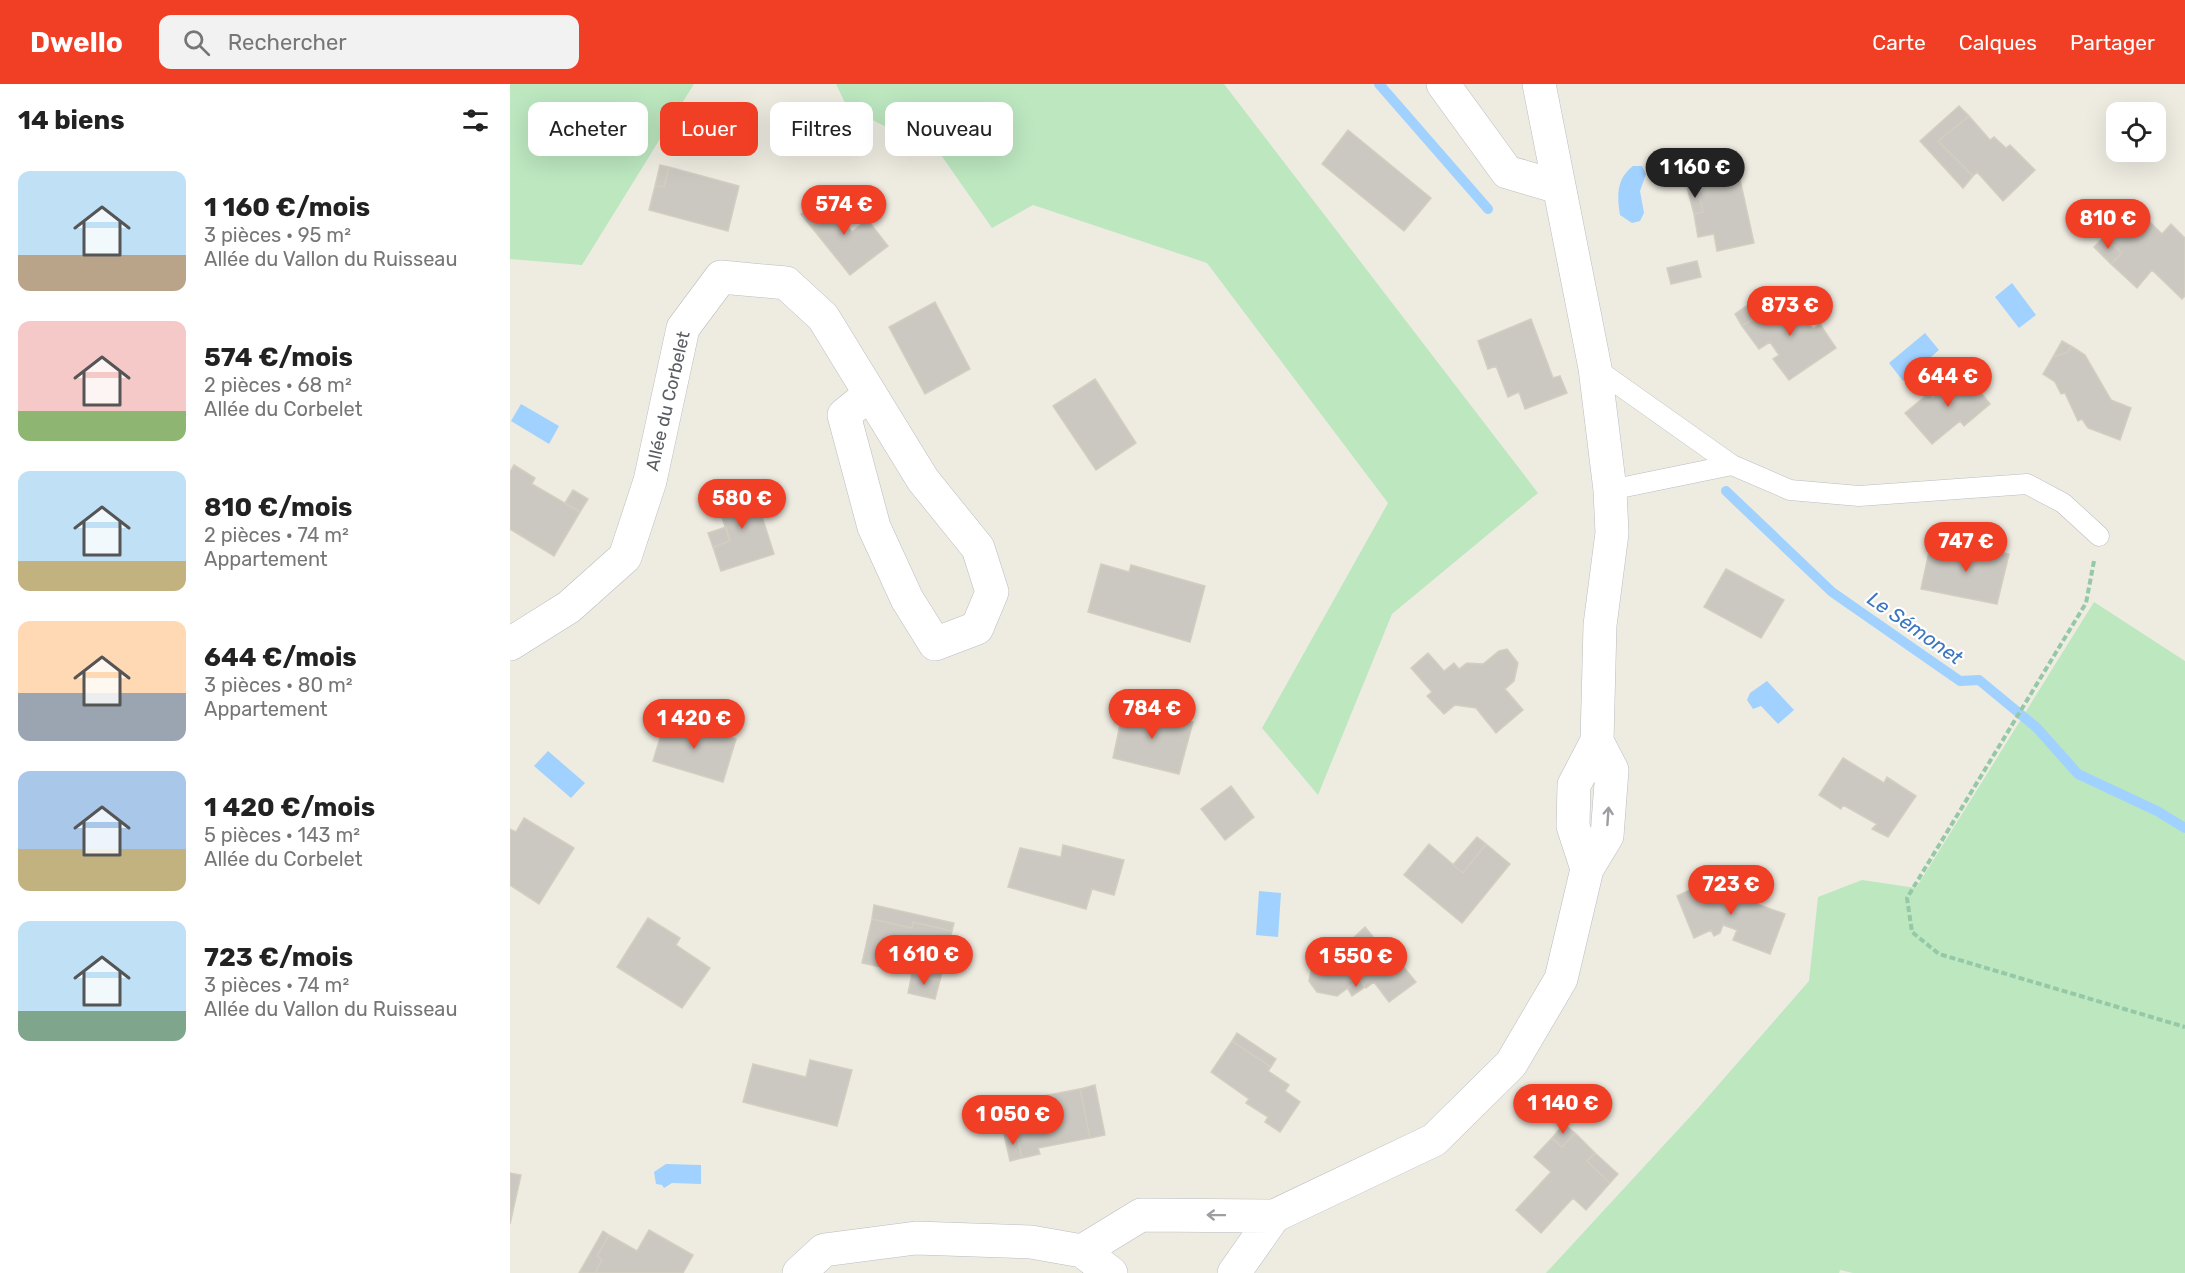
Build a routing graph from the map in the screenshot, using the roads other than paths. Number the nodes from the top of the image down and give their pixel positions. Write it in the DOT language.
graph roads {
  1 [pos="1443,84"];
  2 [pos="1539,84"];
  3 [pos="1558,187"];
  4 [pos="1595,368"];
  5 [pos="870,393"];
  6 [pos="1732,465"];
  7 [pos="1610,490"];
  8 [pos="2099,536"];
  9 [pos="510,644"];
  10 [pos="1274,1216"];
  11 [pos="1082,1251"];
  12 [pos="799,1273"];
  13 [pos="1111,1273"];
  14 [pos="1233,1273"];
  1 -- 3 [label="street"];
  2 -- 3 [label="street"];
  3 -- 4 [label="street"];
  4 -- 6 [label="lane"];
  4 -- 7 [label="street"];
  5 -- 5 [label="street, Allée du Corbelet"];
  5 -- 9 [label="street, Allée du Corbelet"];
  6 -- 7 [label="lane"];
  6 -- 8 [label="lane"];
  7 -- 10 [label="street"];
  10 -- 11 [label="street, one-way"];
  10 -- 14 [label="street"];
  11 -- 12 [label="street"];
  11 -- 13 [label="street"];
}
